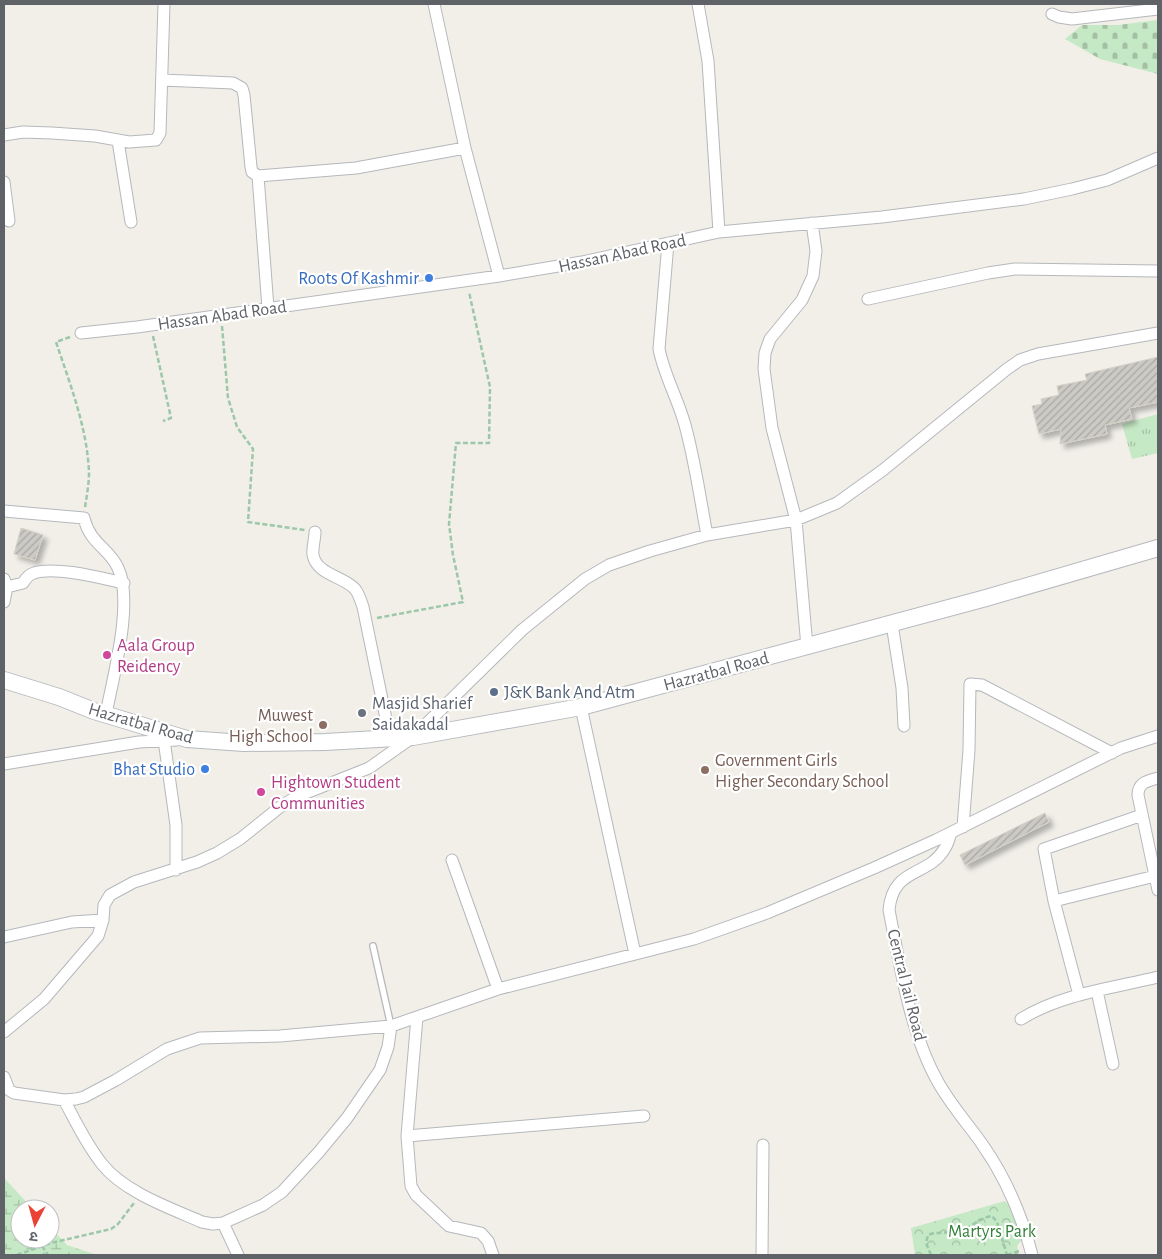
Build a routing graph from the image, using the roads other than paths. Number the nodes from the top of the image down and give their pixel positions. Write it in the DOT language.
graph roads {
  1 [pos="164,4"];
  2 [pos="434,4"];
  3 [pos="698,4"];
  4 [pos="1158,9"];
  5 [pos="1052,14"];
  6 [pos="162,80"];
  7 [pos="4,135"];
  8 [pos="118,141"];
  9 [pos="465,148"];
  10 [pos="1158,158"];
  11 [pos="258,176"];
  12 [pos="4,182"];
  13 [pos="9,221"];
  14 [pos="131,222"];
  15 [pos="812,223"];
  16 [pos="719,232"];
  17 [pos="668,243"];
  18 [pos="1158,271"];
  19 [pos="499,276"];
  20 [pos="868,299"];
  21 [pos="268,308"];
  22 [pos="81,333"];
  23 [pos="1158,333"];
  24 [pos="4,511"];
  25 [pos="796,520"];
  26 [pos="315,532"];
  27 [pos="707,535"];
  28 [pos="1158,548"];
  29 [pos="5,583"];
  30 [pos="124,583"];
  31 [pos="4,602"];
  32 [pos="892,624"];
  33 [pos="807,647"];
  34 [pos="4,680"];
  35 [pos="581,707"];
  36 [pos="106,714"];
  37 [pos="904,726"];
  38 [pos="1158,736"];
  39 [pos="413,737"];
  40 [pos="390,738"];
  41 [pos="187,739"];
  42 [pos="164,740"];
  43 [pos="1112,752"];
  44 [pos="4,764"];
  45 [pos="1158,778"];
  46 [pos="1142,815"];
  47 [pos="963,827"];
  48 [pos="951,833"];
  49 [pos="452,860"];
  50 [pos="176,870"];
  51 [pos="1155,876"];
  52 [pos="1158,890"];
  53 [pos="1054,902"];
  54 [pos="103,920"];
  55 [pos="4,938"];
  56 [pos="373,946"];
  57 [pos="634,954"];
  58 [pos="1158,977"];
  59 [pos="498,989"];
  60 [pos="1097,991"];
  61 [pos="1080,995"];
  62 [pos="417,1017"];
  63 [pos="1021,1019"];
  64 [pos="391,1026"];
  65 [pos="4,1032"];
  66 [pos="1113,1064"];
  67 [pos="4,1077"];
  68 [pos="64,1100"];
  69 [pos="644,1116"];
  70 [pos="407,1136"];
  71 [pos="763,1145"];
  72 [pos="223,1223"];
  73 [pos="238,1255"];
  74 [pos="493,1255"];
  75 [pos="762,1255"];
  76 [pos="1032,1255"];
  1 -- 6 [label="street"];
  2 -- 9 [label="street"];
  3 -- 16 [label="street"];
  4 -- 5 [label="street"];
  6 -- 8 [label="street"];
  6 -- 11 [label="street"];
  7 -- 8 [label="street"];
  8 -- 14 [label="street"];
  9 -- 11 [label="street"];
  9 -- 19 [label="street"];
  10 -- 15 [label="street, Hassan Abad Road"];
  11 -- 21 [label="street"];
  12 -- 13 [label="street"];
  15 -- 16 [label="street, Hassan Abad Road"];
  15 -- 25 [label="street"];
  16 -- 17 [label="street, Hassan Abad Road"];
  17 -- 19 [label="street, Hassan Abad Road"];
  17 -- 27 [label="street"];
  18 -- 20 [label="street"];
  19 -- 21 [label="street, Hassan Abad Road"];
  21 -- 22 [label="street, Hassan Abad Road"];
  23 -- 25 [label="street"];
  24 -- 30 [label="street"];
  25 -- 27 [label="street"];
  25 -- 33 [label="street"];
  26 -- 40 [label="street"];
  27 -- 39 [label="street"];
  28 -- 32 [label="main road, Hazratbal Road"];
  29 -- 30 [label="street"];
  29 -- 31 [label="street"];
  30 -- 36 [label="street"];
  32 -- 33 [label="main road, Hazratbal Road"];
  32 -- 37 [label="street"];
  33 -- 35 [label="main road, Hazratbal Road"];
  34 -- 36 [label="main road, Hazratbal Road"];
  35 -- 39 [label="main road, Hazratbal Road"];
  35 -- 57 [label="street"];
  36 -- 41 [label="main road, Hazratbal Road"];
  38 -- 43 [label="street"];
  39 -- 40 [label="main road, Hazratbal Road"];
  39 -- 50 [label="street"];
  40 -- 41 [label="main road, Hazratbal Road"];
  41 -- 42 [label="street"];
  42 -- 44 [label="street"];
  42 -- 50 [label="street"];
  43 -- 47 [label="street"];
  43 -- 47 [label="street"];
  45 -- 46 [label="street"];
  46 -- 51 [label="street"];
  46 -- 53 [label="street"];
  47 -- 48 [label="street"];
  48 -- 57 [label="street"];
  48 -- 76 [label="street, Central Jail Road"];
  49 -- 59 [label="street"];
  50 -- 54 [label="street"];
  51 -- 52 [label="street"];
  51 -- 53 [label="street"];
  53 -- 61 [label="street"];
  54 -- 55 [label="street"];
  54 -- 65 [label="street"];
  56 -- 64 [label="lane"];
  57 -- 59 [label="street"];
  58 -- 60 [label="street"];
  59 -- 62 [label="street"];
  60 -- 61 [label="street"];
  60 -- 66 [label="street"];
  61 -- 63 [label="street"];
  62 -- 64 [label="street"];
  62 -- 70 [label="street"];
  64 -- 68 [label="street"];
  64 -- 72 [label="street"];
  67 -- 68 [label="street"];
  68 -- 72 [label="street"];
  69 -- 70 [label="street"];
  70 -- 74 [label="street"];
  71 -- 75 [label="street"];
  72 -- 73 [label="street"];
}
